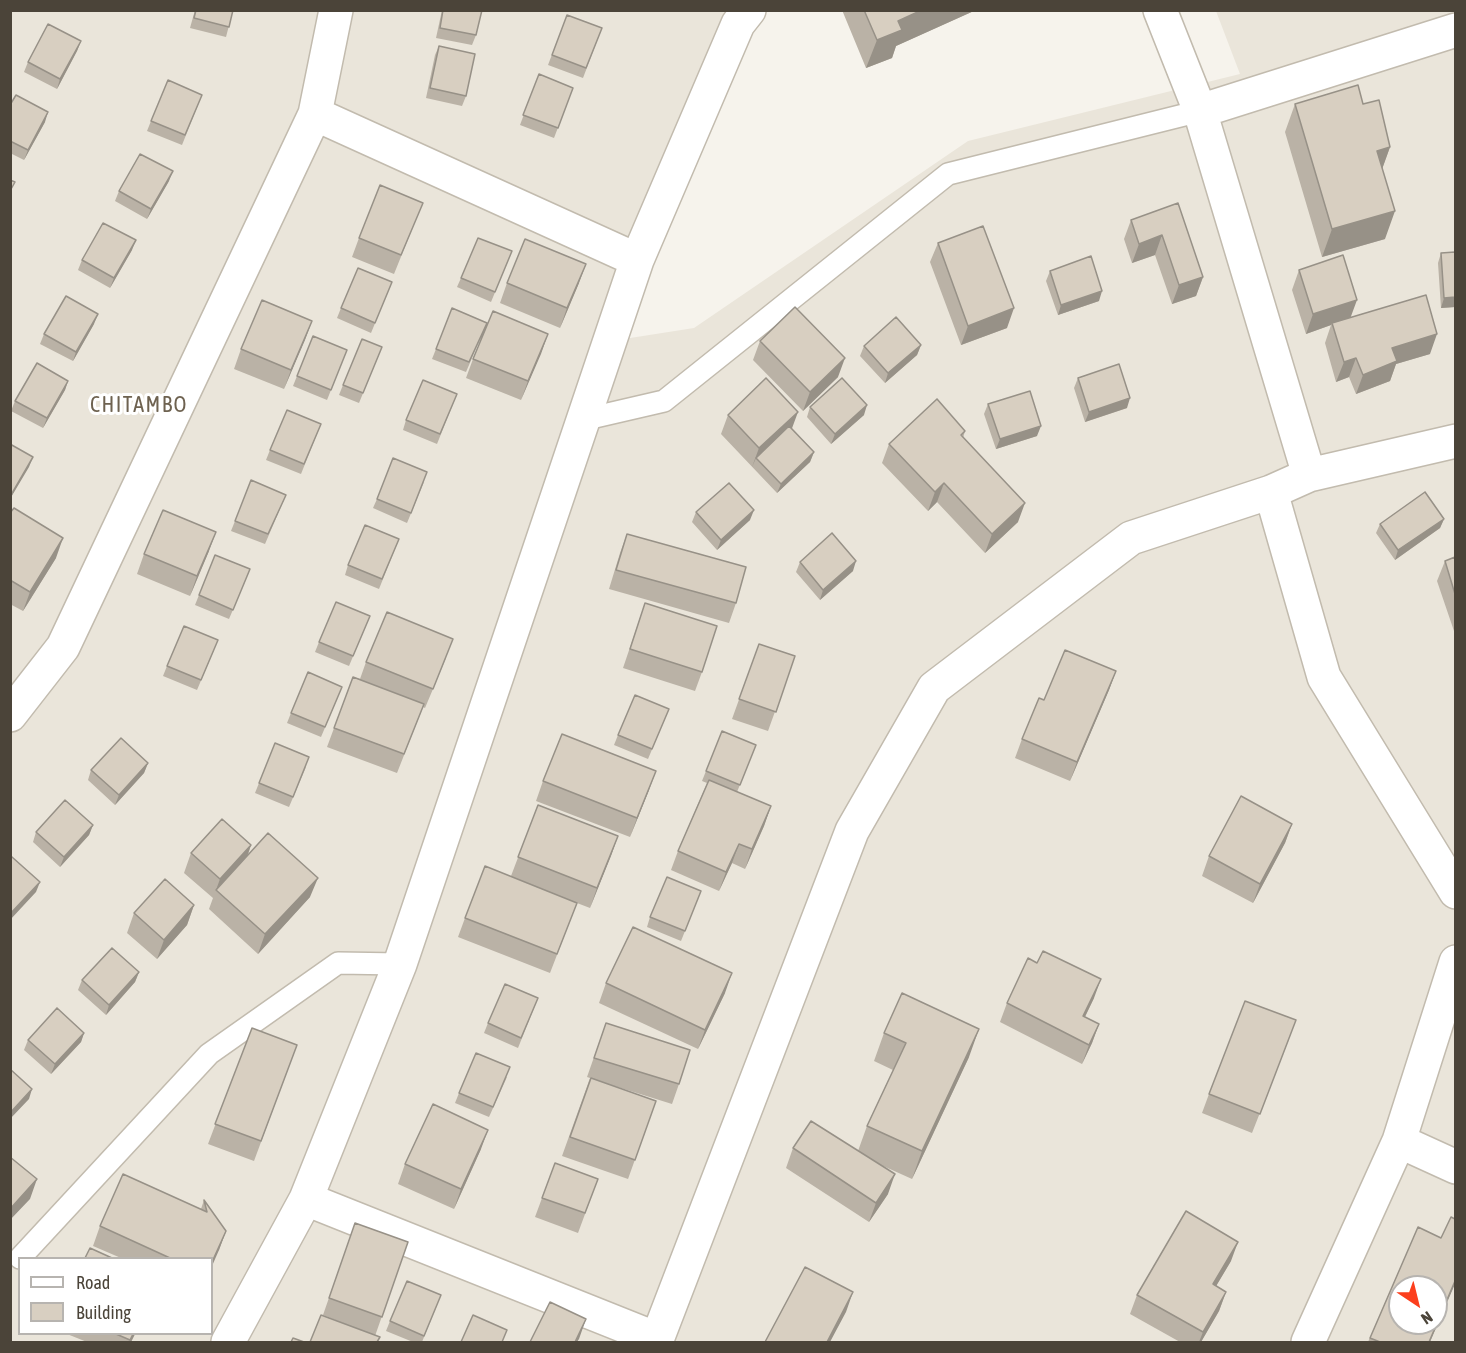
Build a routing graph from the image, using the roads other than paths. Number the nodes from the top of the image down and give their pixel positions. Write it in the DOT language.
graph roads {
  1 [pos="336,10"];
  2 [pos="749,10"];
  3 [pos="1160,10"];
  4 [pos="1455,30"];
  5 [pos="1200,111"];
  6 [pos="315,114"];
  7 [pos="637,260"];
  8 [pos="582,420"];
  9 [pos="1455,441"];
  10 [pos="1309,475"];
  11 [pos="1271,492"];
  12 [pos="10,716"];
  13 [pos="1455,892"];
  14 [pos="1455,962"];
  15 [pos="400,964"];
  16 [pos="1399,1141"];
  17 [pos="1455,1167"];
  18 [pos="306,1199"];
  19 [pos="22,1257"];
  20 [pos="656,1341"];
  21 [pos="228,1342"];
  22 [pos="1308,1342"];
  1 -- 6 [label="street"];
  2 -- 7 [label="street"];
  3 -- 5 [label="street"];
  4 -- 5 [label="street"];
  5 -- 8 [label="lane"];
  5 -- 10 [label="street"];
  6 -- 7 [label="street"];
  6 -- 12 [label="street"];
  7 -- 8 [label="street"];
  8 -- 15 [label="street"];
  9 -- 10 [label="street"];
  10 -- 11 [label="street"];
  11 -- 13 [label="street"];
  11 -- 20 [label="street"];
  14 -- 16 [label="street"];
  15 -- 18 [label="street"];
  15 -- 19 [label="lane"];
  16 -- 17 [label="street"];
  16 -- 22 [label="street"];
  18 -- 20 [label="street"];
  18 -- 21 [label="street"];
}
